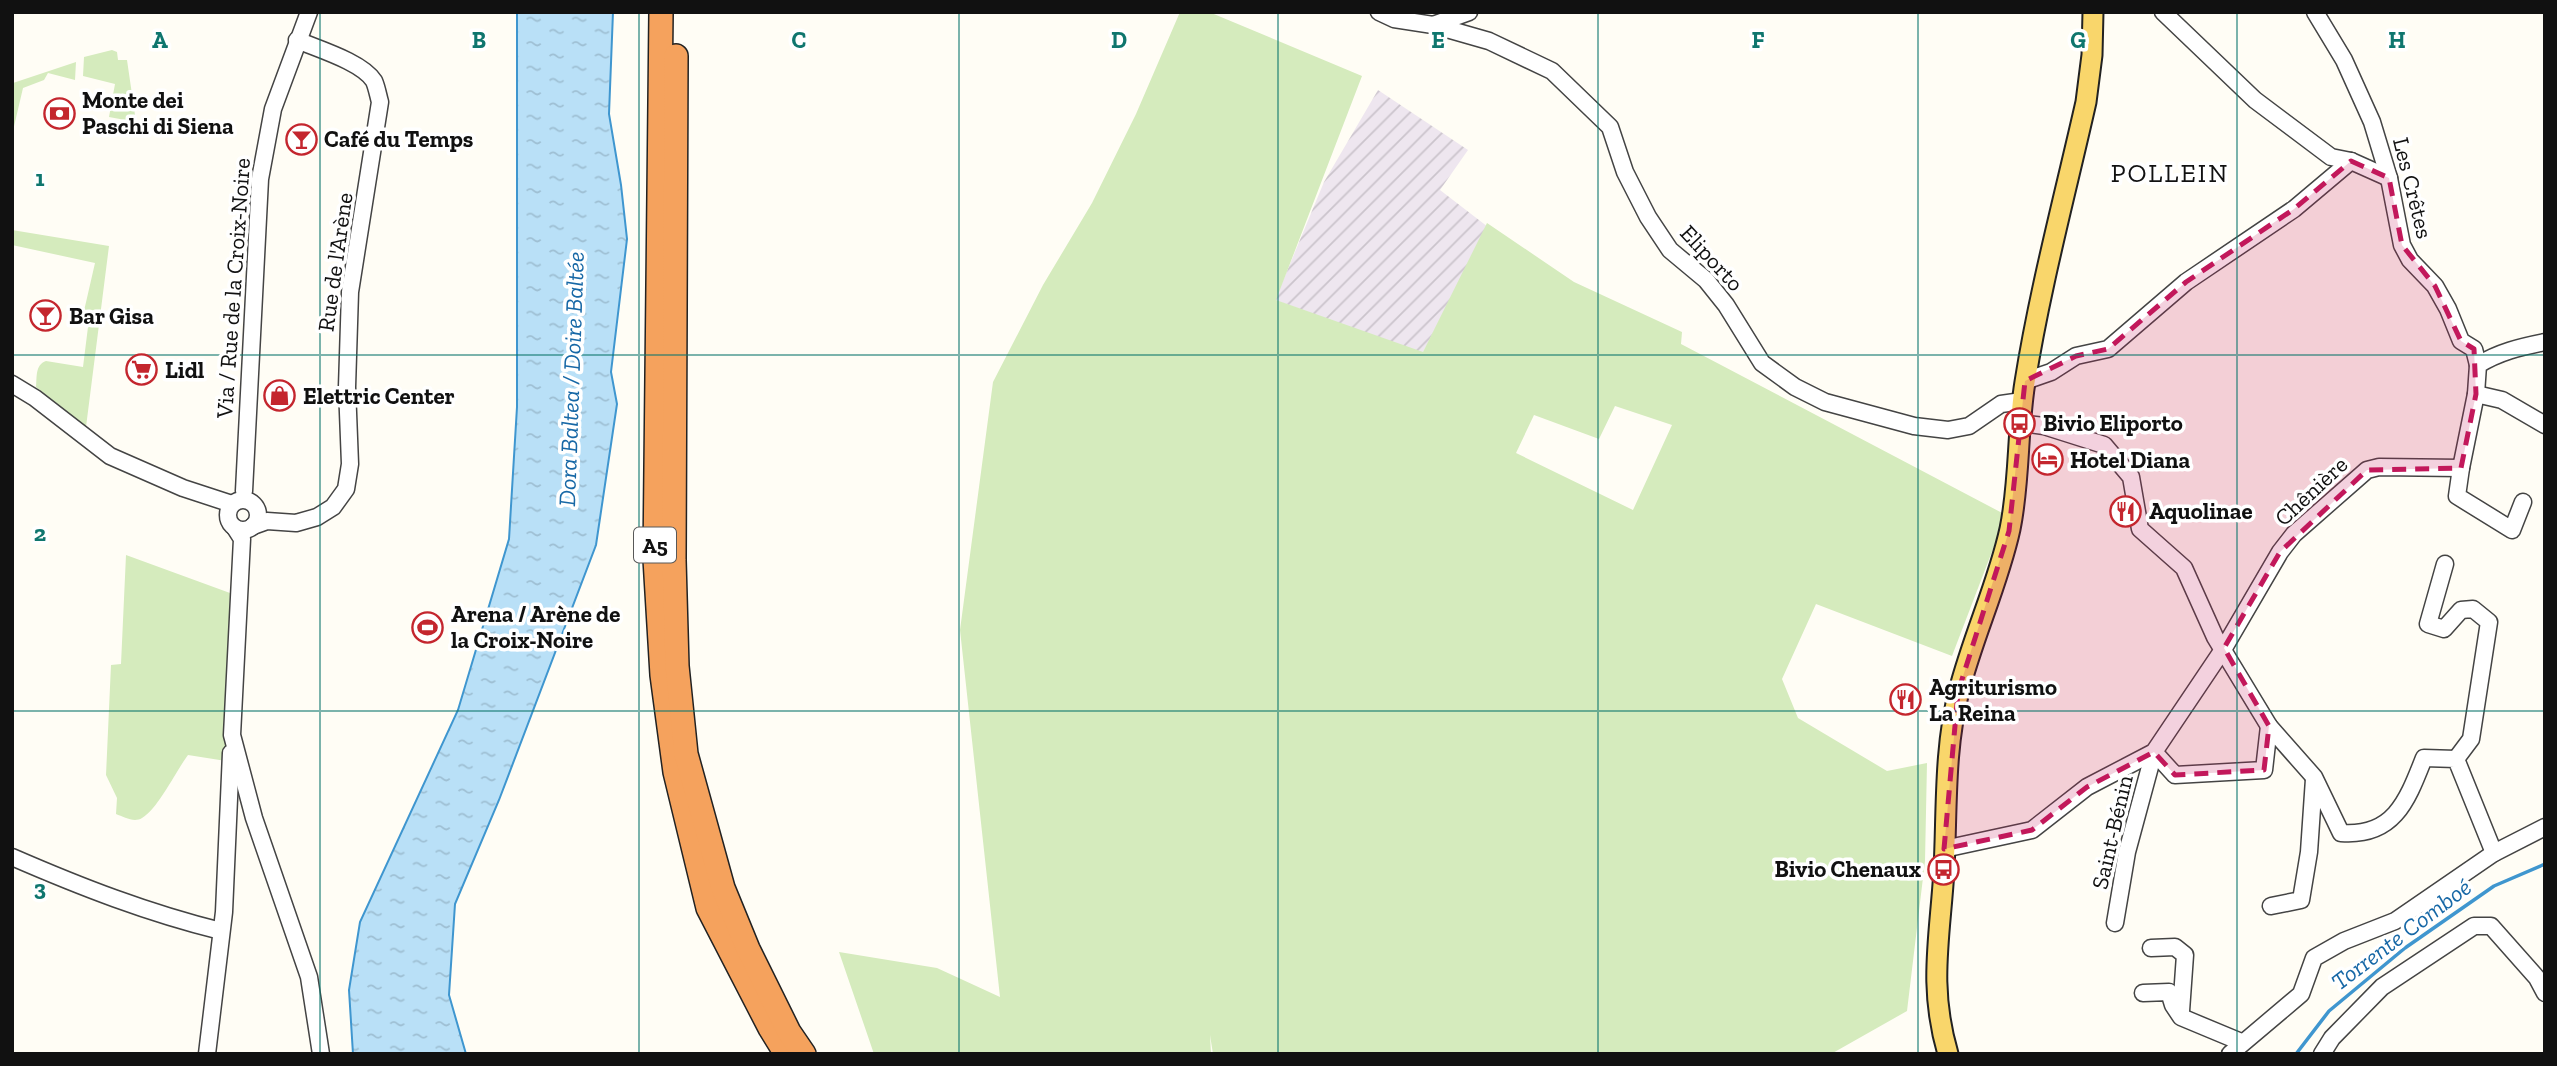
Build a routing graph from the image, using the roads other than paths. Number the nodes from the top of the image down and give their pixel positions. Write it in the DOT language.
graph roads {
  1 [pos="309,12"];
  2 [pos="661,12"];
  3 [pos="675,12"];
  4 [pos="1379,12"];
  5 [pos="1469,12"];
  6 [pos="2093,12"];
  7 [pos="2163,12"];
  8 [pos="2315,12"];
  9 [pos="1433,25"];
  10 [pos="297,40"];
  11 [pos="2351,162"];
  12 [pos="2389,178"];
  13 [pos="2545,342"];
  14 [pos="2478,365"];
  15 [pos="2025,382"];
  16 [pos="12,384"];
  17 [pos="2476,394"];
  18 [pos="2022,401"];
  19 [pos="2020,423"];
  20 [pos="2545,425"];
  21 [pos="2461,468"];
  22 [pos="2522,502"];
  23 [pos="243,514"];
  24 [pos="2445,564"];
  25 [pos="2224,648"];
  26 [pos="2269,726"];
  27 [pos="232,734"];
  28 [pos="2154,752"];
  29 [pos="2456,759"];
  30 [pos="2314,777"];
  31 [pos="2545,827"];
  32 [pos="1944,849"];
  33 [pos="2494,853"];
  34 [pos="12,857"];
  35 [pos="2271,906"];
  36 [pos="2115,923"];
  37 [pos="221,931"];
  38 [pos="2151,948"];
  39 [pos="2143,993"];
  40 [pos="2545,993"];
  41 [pos="2181,1017"];
  42 [pos="2236,1048"];
  43 [pos="208,1054"];
  44 [pos="321,1054"];
  45 [pos="786,1054"];
  46 [pos="804,1054"];
  47 [pos="1948,1054"];
  48 [pos="2322,1054"];
  1 -- 10 [label="street, Via / Rue de la Croix-Noire"];
  2 -- 45 [label="highway, A5"];
  3 -- 46 [label="highway, A5"];
  4 -- 9 [label="street, Eliporto"];
  5 -- 9 [label="street"];
  6 -- 15 [label="main road"];
  7 -- 11 [label="street"];
  8 -- 12 [label="street, Les Crêtes"];
  9 -- 18 [label="street, Eliporto"];
  10 -- 23 [label="street, Via / Rue de la Croix-Noire"];
  10 -- 23 [label="street, Rue de l'Arène"];
  11 -- 12 [label="street"];
  11 -- 15 [label="street"];
  12 -- 14 [label="street, Les Crêtes"];
  13 -- 14 [label="street"];
  14 -- 17 [label="street"];
  15 -- 18 [label="main road"];
  16 -- 23 [label="street"];
  17 -- 20 [label="street"];
  17 -- 21 [label="street"];
  18 -- 19 [label="main road"];
  19 -- 25 [label="street"];
  19 -- 32 [label="main road"];
  21 -- 22 [label="street"];
  21 -- 25 [label="street, Chênière"];
  23 -- 27 [label="street, Via / Rue de la Croix-Noire"];
  24 -- 29 [label="street"];
  25 -- 26 [label="street"];
  25 -- 28 [label="street, Saint-Bénin"];
  26 -- 28 [label="street, Saint-Bénin"];
  26 -- 30 [label="street"];
  27 -- 37 [label="street, Via / Rue de la Croix-Noire"];
  27 -- 44 [label="street"];
  28 -- 32 [label="street, Saint-Bénin"];
  28 -- 36 [label="street, Saint-Bénin"];
  29 -- 30 [label="street"];
  29 -- 33 [label="street"];
  30 -- 35 [label="street"];
  31 -- 33 [label="street"];
  32 -- 47 [label="main road"];
  33 -- 42 [label="street"];
  34 -- 37 [label="street"];
  37 -- 43 [label="street, Via / Rue de la Croix-Noire"];
  38 -- 41 [label="street"];
  39 -- 41 [label="street"];
  40 -- 48 [label="street"];
  41 -- 42 [label="street"];
}
